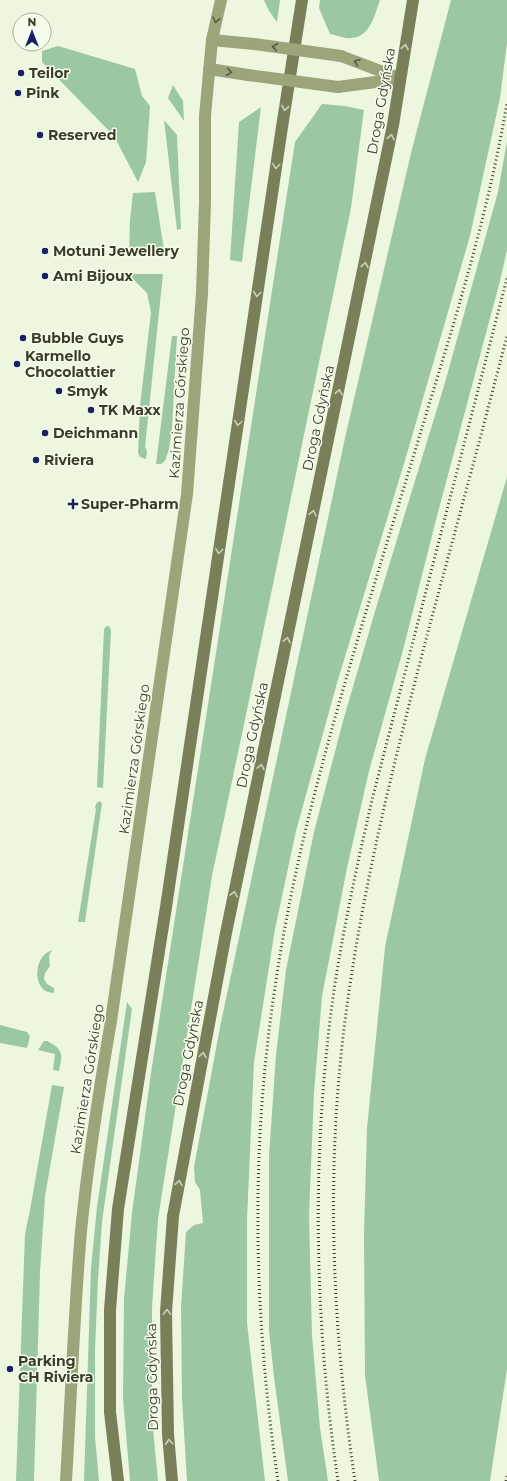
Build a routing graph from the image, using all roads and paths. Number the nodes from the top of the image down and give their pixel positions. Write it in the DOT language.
graph roads {
  1 [pos="221,0"];
  2 [pos="302,0"];
  3 [pos="413,0"];
  4 [pos="418,0"];
  5 [pos="411,15"];
  6 [pos="212,40"];
  7 [pos="209,69"];
  8 [pos="399,78"];
  9 [pos="66,1481"];
  10 [pos="118,1481"];
  11 [pos="172,1481"];
  1 -- 6 [label="street, Kazimierza Górskiego, one-way"];
  2 -- 10 [label="main road, one-way"];
  3 -- 5 [label="main road, Droga Gdyńska"];
  4 -- 5 [label="main road"];
  8 -- 5 [label="main road, Droga Gdyńska, one-way"];
  6 -- 7 [label="street, Kazimierza Górskiego"];
  8 -- 6 [label="street, one-way, bridge"];
  7 -- 8 [label="street, one-way, bridge"];
  7 -- 9 [label="street, Kazimierza Górskiego"];
  11 -- 8 [label="main road, Droga Gdyńska, one-way"];
}
